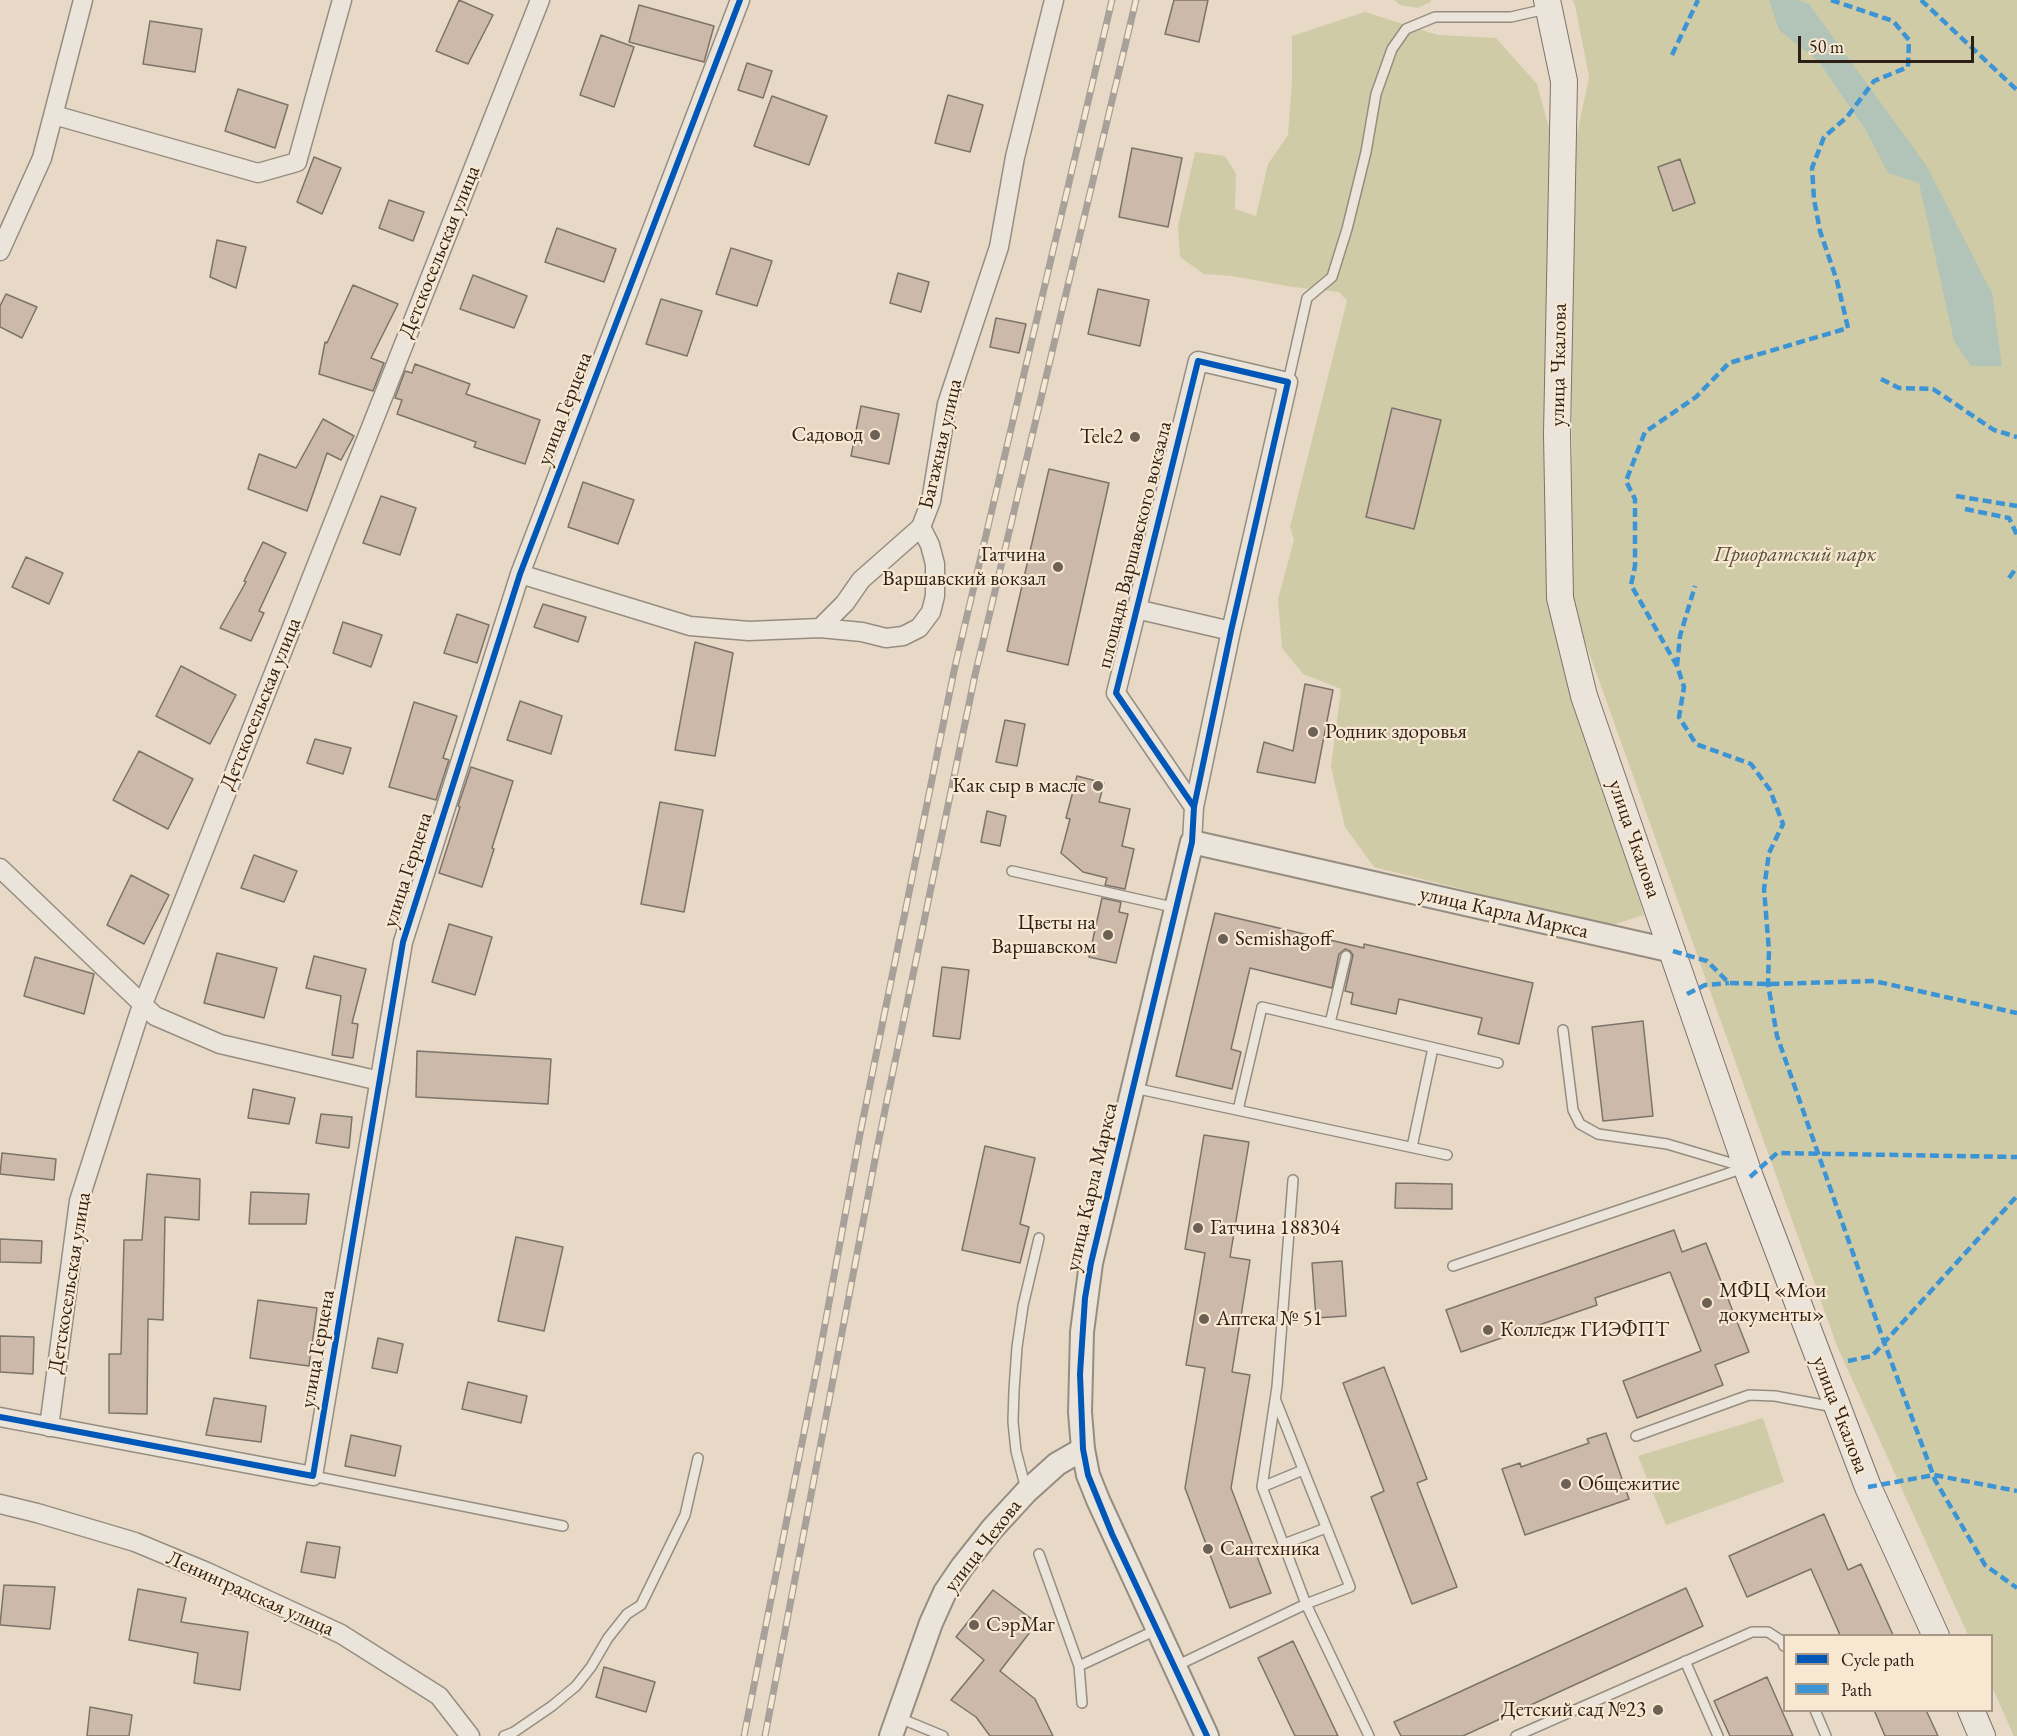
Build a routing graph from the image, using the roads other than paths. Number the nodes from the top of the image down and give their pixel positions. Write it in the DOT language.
graph roads {
  1 [pos="84,0"];
  2 [pos="342,0"];
  3 [pos="540,0"];
  4 [pos="740,0"];
  5 [pos="1054,0"];
  6 [pos="1548,4"];
  7 [pos="54,115"];
  8 [pos="0,251"];
  9 [pos="1288,382"];
  10 [pos="921,527"];
  11 [pos="520,574"];
  12 [pos="845,603"];
  13 [pos="1136,609"];
  14 [pos="820,628"];
  15 [pos="1231,631"];
  16 [pos="862,632"];
  17 [pos="1194,807"];
  18 [pos="1192,842"];
  19 [pos="0,868"];
  20 [pos="1012,871"];
  21 [pos="1177,908"];
  22 [pos="1672,951"];
  23 [pos="1346,956"];
  24 [pos="142,1005"];
  25 [pos="1330,1023"];
  26 [pos="1563,1030"];
  27 [pos="1433,1048"];
  28 [pos="1498,1063"];
  29 [pos="380,1081"];
  30 [pos="1132,1088"];
  31 [pos="1238,1110"];
  32 [pos="1412,1147"];
  33 [pos="1447,1155"];
  34 [pos="1746,1167"];
  35 [pos="1293,1180"];
  36 [pos="1039,1238"];
  37 [pos="1453,1266"];
  38 [pos="1275,1400"];
  39 [pos="1837,1408"];
  40 [pos="0,1417"];
  41 [pos="49,1427"];
  42 [pos="1636,1436"];
  43 [pos="1083,1449"];
  44 [pos="698,1458"];
  45 [pos="1303,1470"];
  46 [pos="313,1476"];
  47 [pos="1262,1487"];
  48 [pos="1026,1491"];
  49 [pos="0,1504"];
  50 [pos="563,1526"];
  51 [pos="1326,1528"];
  52 [pos="1284,1544"];
  53 [pos="1039,1554"];
  54 [pos="1306,1604"];
  55 [pos="1156,1630"];
  56 [pos="1936,1634"];
  57 [pos="1783,1643"];
  58 [pos="1685,1661"];
  59 [pos="1080,1666"];
  60 [pos="1174,1667"];
  61 [pos="1082,1703"];
  62 [pos="1816,1712"];
  63 [pos="1972,1712"];
  64 [pos="894,1726"];
  65 [pos="470,1736"];
  66 [pos="504,1736"];
  67 [pos="943,1736"];
  68 [pos="1207,1736"];
  69 [pos="1369,1736"];
  70 [pos="1516,1736"];
  71 [pos="1718,1736"];
  72 [pos="1826,1736"];
  73 [pos="1982,1736"];
  1 -- 7 [label="street"];
  2 -- 7 [label="street"];
  3 -- 24 [label="street, Детскосельская улица"];
  4 -- 11 [label="street, улица Герцена"];
  5 -- 10 [label="street, Багажная улица"];
  6 -- 9 [label="lane"];
  6 -- 22 [label="main road, улица Чкалова"];
  7 -- 8 [label="street"];
  9 -- 13 [label="street, площадь Варшавского вокзала"];
  9 -- 15 [label="street"];
  10 -- 12 [label="street"];
  10 -- 16 [label="street, Багажная улица"];
  11 -- 14 [label="street, Багажная улица"];
  11 -- 29 [label="street, улица Герцена"];
  12 -- 14 [label="street"];
  12 -- 16 [label="street"];
  13 -- 15 [label="street"];
  13 -- 17 [label="street, площадь Варшавского вокзала"];
  14 -- 16 [label="street, Багажная улица"];
  15 -- 17 [label="street"];
  17 -- 18 [label="street"];
  18 -- 21 [label="street, улица Карла Маркса"];
  18 -- 22 [label="street, улица Карла Маркса"];
  19 -- 24 [label="street"];
  20 -- 21 [label="lane"];
  21 -- 30 [label="street, улица Карла Маркса"];
  22 -- 34 [label="main road, улица Чкалова"];
  23 -- 25 [label="lane"];
  24 -- 29 [label="street"];
  24 -- 41 [label="street, Детскосельская улица"];
  25 -- 27 [label="lane"];
  25 -- 31 [label="lane"];
  26 -- 34 [label="lane"];
  27 -- 28 [label="lane"];
  27 -- 32 [label="lane"];
  29 -- 46 [label="street, улица Герцена"];
  30 -- 31 [label="lane"];
  30 -- 43 [label="street, улица Карла Маркса"];
  31 -- 32 [label="lane"];
  32 -- 33 [label="lane"];
  34 -- 37 [label="lane"];
  34 -- 39 [label="main road, улица Чкалова"];
  35 -- 38 [label="lane"];
  36 -- 48 [label="lane"];
  38 -- 45 [label="lane"];
  38 -- 47 [label="lane"];
  39 -- 42 [label="lane"];
  39 -- 56 [label="main road, улица Чкалова"];
  40 -- 41 [label="street"];
  41 -- 46 [label="street"];
  43 -- 48 [label="street, улица Чехова"];
  43 -- 55 [label="street, улица Карла Маркса"];
  44 -- 66 [label="lane"];
  45 -- 47 [label="lane"];
  45 -- 51 [label="lane"];
  46 -- 50 [label="lane"];
  47 -- 52 [label="lane"];
  48 -- 64 [label="street, улица Чехова"];
  49 -- 65 [label="street, Ленинградская улица"];
  51 -- 52 [label="lane"];
  51 -- 54 [label="lane"];
  52 -- 54 [label="lane"];
  53 -- 59 [label="lane"];
  54 -- 60 [label="lane"];
  54 -- 69 [label="lane"];
  55 -- 59 [label="lane"];
  55 -- 60 [label="street, улица Карла Маркса"];
  57 -- 58 [label="lane"];
  58 -- 70 [label="lane"];
  58 -- 71 [label="lane"];
  59 -- 61 [label="lane"];
  60 -- 68 [label="street, улица Карла Маркса"];
  62 -- 72 [label="lane"];
  63 -- 73 [label="main road"];
  64 -- 67 [label="lane"];
}
